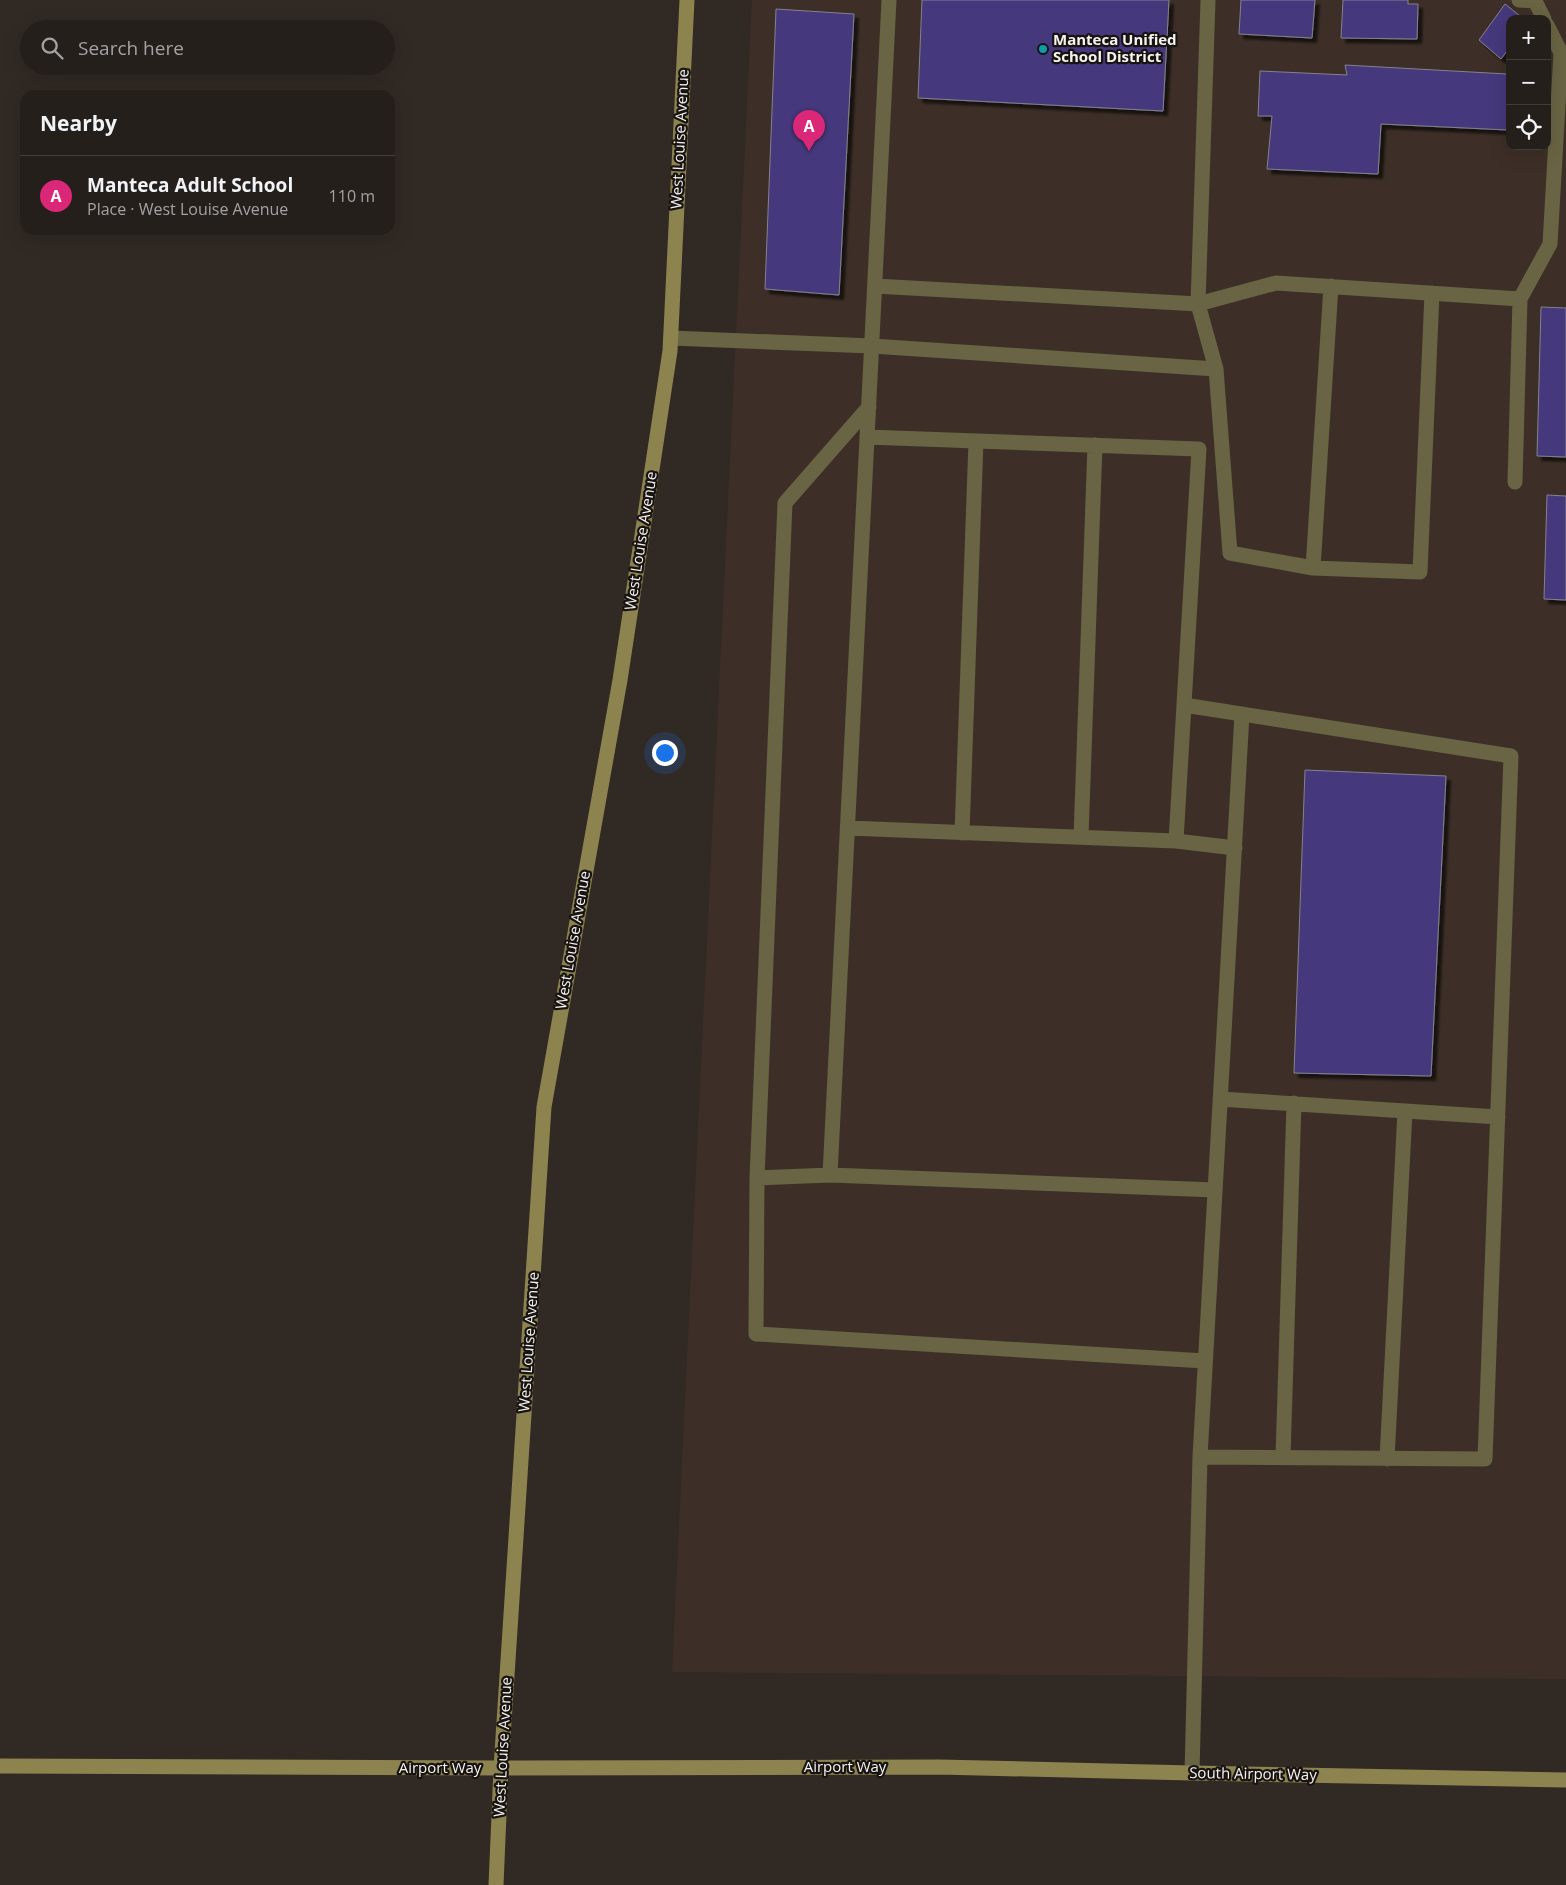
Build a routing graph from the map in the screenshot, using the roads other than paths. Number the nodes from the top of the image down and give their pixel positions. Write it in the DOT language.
graph roads {
  1 [pos="687,0"];
  2 [pos="889,0"];
  3 [pos="1208,0"];
  4 [pos="1519,0"];
  5 [pos="1542,15"];
  6 [pos="1551,32"];
  7 [pos="875,286"];
  8 [pos="1331,286"];
  9 [pos="1432,293"];
  10 [pos="1520,299"];
  11 [pos="1198,304"];
  12 [pos="671,338"];
  13 [pos="872,346"];
  14 [pos="1216,369"];
  15 [pos="869,407"];
  16 [pos="867,437"];
  17 [pos="976,441"];
  18 [pos="1094,445"];
  19 [pos="1199,449"];
  20 [pos="1222,450"];
  21 [pos="1515,482"];
  22 [pos="1313,568"];
  23 [pos="1184,705"];
  24 [pos="1242,714"];
  25 [pos="848,828"];
  26 [pos="962,832"];
  27 [pos="1081,837"];
  28 [pos="1176,841"];
  29 [pos="1235,848"];
  30 [pos="1220,1099"];
  31 [pos="1294,1104"];
  32 [pos="1405,1111"];
  33 [pos="1498,1117"];
  34 [pos="830,1176"];
  35 [pos="757,1178"];
  36 [pos="1215,1190"];
  37 [pos="1205,1361"];
  38 [pos="1200,1456"];
  39 [pos="1282,1458"];
  40 [pos="1387,1459"];
  41 [pos="0,1766"];
  42 [pos="940,1767"];
  43 [pos="502,1768"];
  44 [pos="1192,1773"];
  45 [pos="1566,1780"];
  46 [pos="496,1885"];
  1 -- 12 [label="main road, West Louise Avenue"];
  2 -- 7 [label="lane"];
  3 -- 11 [label="lane"];
  4 -- 5 [label="lane"];
  6 -- 10 [label="lane"];
  7 -- 11 [label="lane"];
  7 -- 13 [label="lane"];
  8 -- 9 [label="lane"];
  8 -- 11 [label="lane"];
  8 -- 22 [label="lane"];
  9 -- 10 [label="lane"];
  9 -- 22 [label="lane"];
  10 -- 21 [label="lane"];
  11 -- 14 [label="lane"];
  12 -- 13 [label="lane"];
  12 -- 43 [label="main road, West Louise Avenue"];
  13 -- 14 [label="lane"];
  13 -- 15 [label="lane"];
  14 -- 20 [label="lane"];
  15 -- 16 [label="lane"];
  15 -- 35 [label="lane"];
  16 -- 17 [label="lane"];
  16 -- 25 [label="lane"];
  17 -- 18 [label="lane"];
  17 -- 26 [label="lane"];
  18 -- 19 [label="lane"];
  18 -- 27 [label="lane"];
  19 -- 20 [label="lane"];
  19 -- 23 [label="lane"];
  20 -- 22 [label="lane"];
  23 -- 24 [label="lane"];
  23 -- 28 [label="lane"];
  24 -- 29 [label="lane"];
  24 -- 33 [label="lane"];
  25 -- 26 [label="lane"];
  25 -- 34 [label="lane"];
  26 -- 27 [label="lane"];
  27 -- 28 [label="lane"];
  28 -- 29 [label="lane"];
  29 -- 30 [label="lane"];
  30 -- 31 [label="lane"];
  30 -- 36 [label="lane"];
  31 -- 32 [label="lane"];
  31 -- 39 [label="lane"];
  32 -- 33 [label="lane"];
  32 -- 40 [label="lane"];
  33 -- 40 [label="lane"];
  34 -- 35 [label="lane"];
  34 -- 36 [label="lane"];
  35 -- 37 [label="lane"];
  36 -- 37 [label="lane"];
  37 -- 38 [label="lane"];
  38 -- 39 [label="lane"];
  38 -- 44 [label="lane"];
  39 -- 40 [label="lane"];
  41 -- 43 [label="main road, Airport Way"];
  42 -- 43 [label="main road, Airport Way"];
  42 -- 44 [label="main road, South Airport Way"];
  43 -- 46 [label="main road, West Louise Avenue"];
  44 -- 45 [label="main road, South Airport Way"];
}
